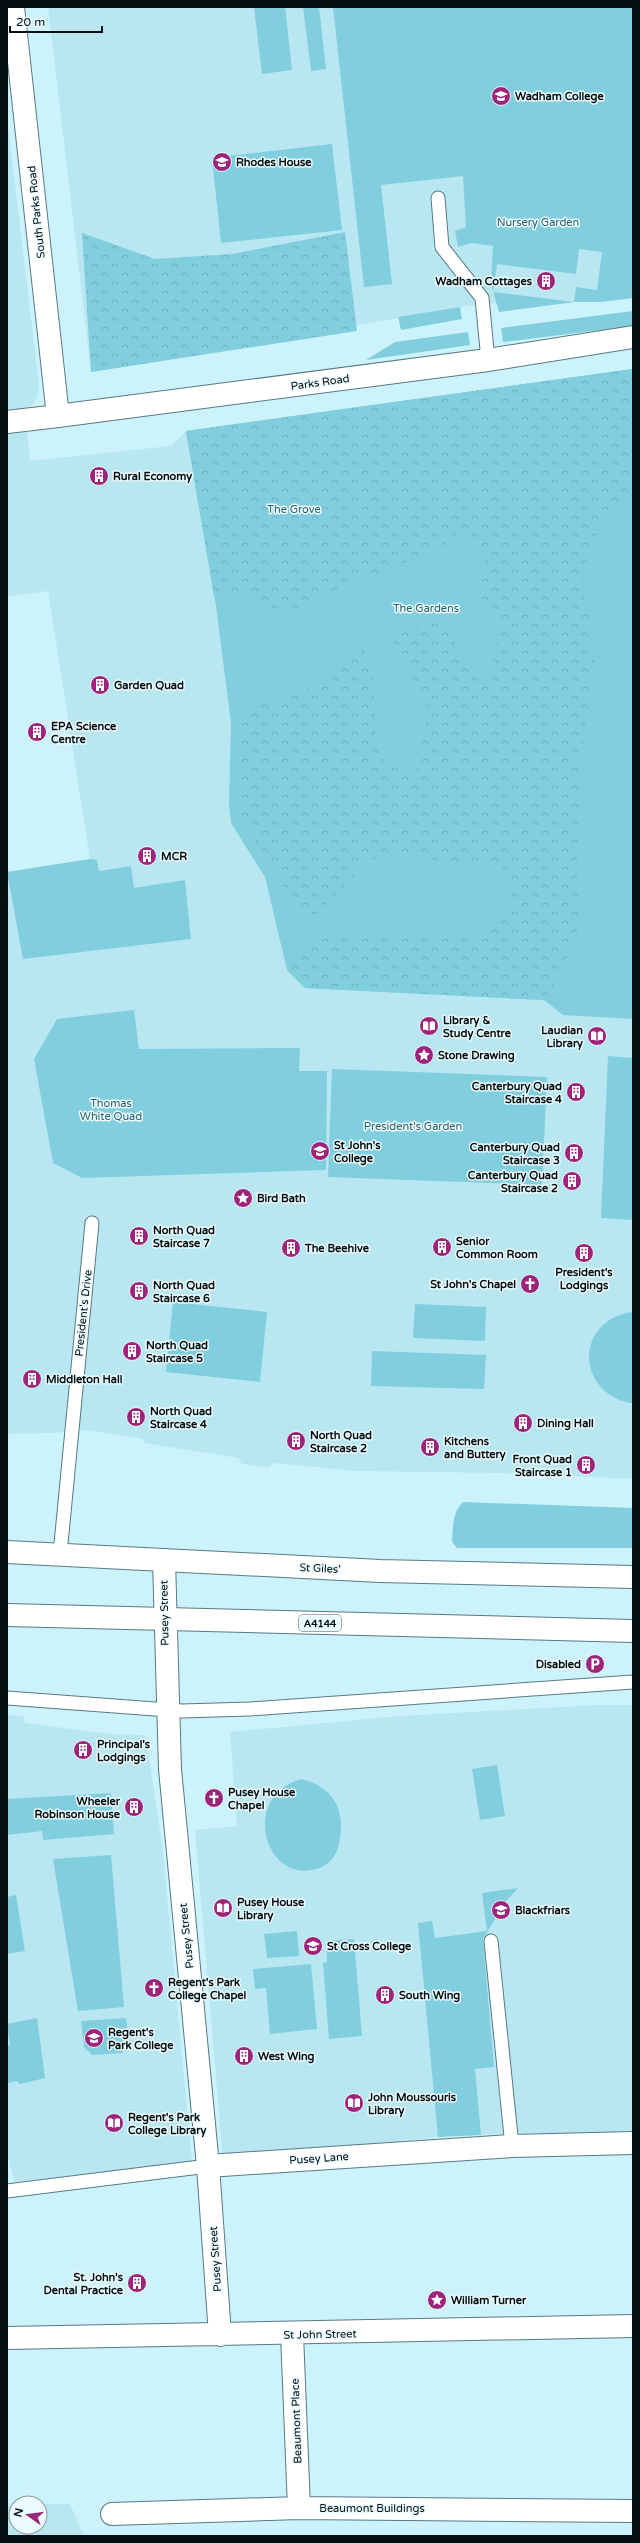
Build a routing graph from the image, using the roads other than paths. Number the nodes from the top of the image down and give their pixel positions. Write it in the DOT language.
graph roads {
  1 [pos="13,7"];
  2 [pos="14,77"];
  3 [pos="438,198"];
  4 [pos="633,337"];
  5 [pos="488,360"];
  6 [pos="58,416"];
  7 [pos="7,422"];
  8 [pos="92,1223"];
  9 [pos="7,1552"];
  10 [pos="60,1554"];
  11 [pos="164,1560"];
  12 [pos="633,1577"];
  13 [pos="7,1615"];
  14 [pos="164,1619"];
  15 [pos="633,1631"];
  16 [pos="633,1682"];
  17 [pos="7,1698"];
  18 [pos="167,1710"];
  19 [pos="491,1941"];
  20 [pos="633,2143"];
  21 [pos="512,2146"];
  22 [pos="208,2166"];
  23 [pos="7,2192"];
  24 [pos="633,2326"];
  25 [pos="292,2334"];
  26 [pos="220,2335"];
  27 [pos="7,2338"];
  28 [pos="299,2508"];
  29 [pos="633,2510"];
  30 [pos="112,2514"];
  1 -- 2 [label="street, South Parks Road"];
  2 -- 6 [label="street, South Parks Road"];
  3 -- 5 [label="lane"];
  4 -- 5 [label="street, Parks Road"];
  5 -- 6 [label="street, Parks Road"];
  6 -- 7 [label="street, Parks Road"];
  8 -- 10 [label="lane, President's Drive"];
  9 -- 10 [label="street, St Giles'"];
  10 -- 11 [label="street, St Giles'"];
  11 -- 12 [label="street, St Giles'"];
  11 -- 14 [label="street, Pusey Street"];
  13 -- 14 [label="street, A4144"];
  14 -- 15 [label="street, A4144"];
  14 -- 18 [label="street, Pusey Street"];
  16 -- 18 [label="lane"];
  17 -- 18 [label="lane"];
  18 -- 22 [label="street, Pusey Street"];
  19 -- 21 [label="lane"];
  20 -- 21 [label="street, Pusey Lane"];
  21 -- 22 [label="street, Pusey Lane"];
  22 -- 23 [label="lane, Pusey Lane"];
  22 -- 26 [label="street, Pusey Street"];
  24 -- 25 [label="street, St John Street"];
  25 -- 26 [label="street, St John Street"];
  25 -- 28 [label="street, Beaumont Place"];
  26 -- 27 [label="street, St John Street"];
  28 -- 29 [label="street, Beaumont Buildings"];
  28 -- 30 [label="street, Beaumont Buildings"];
}
